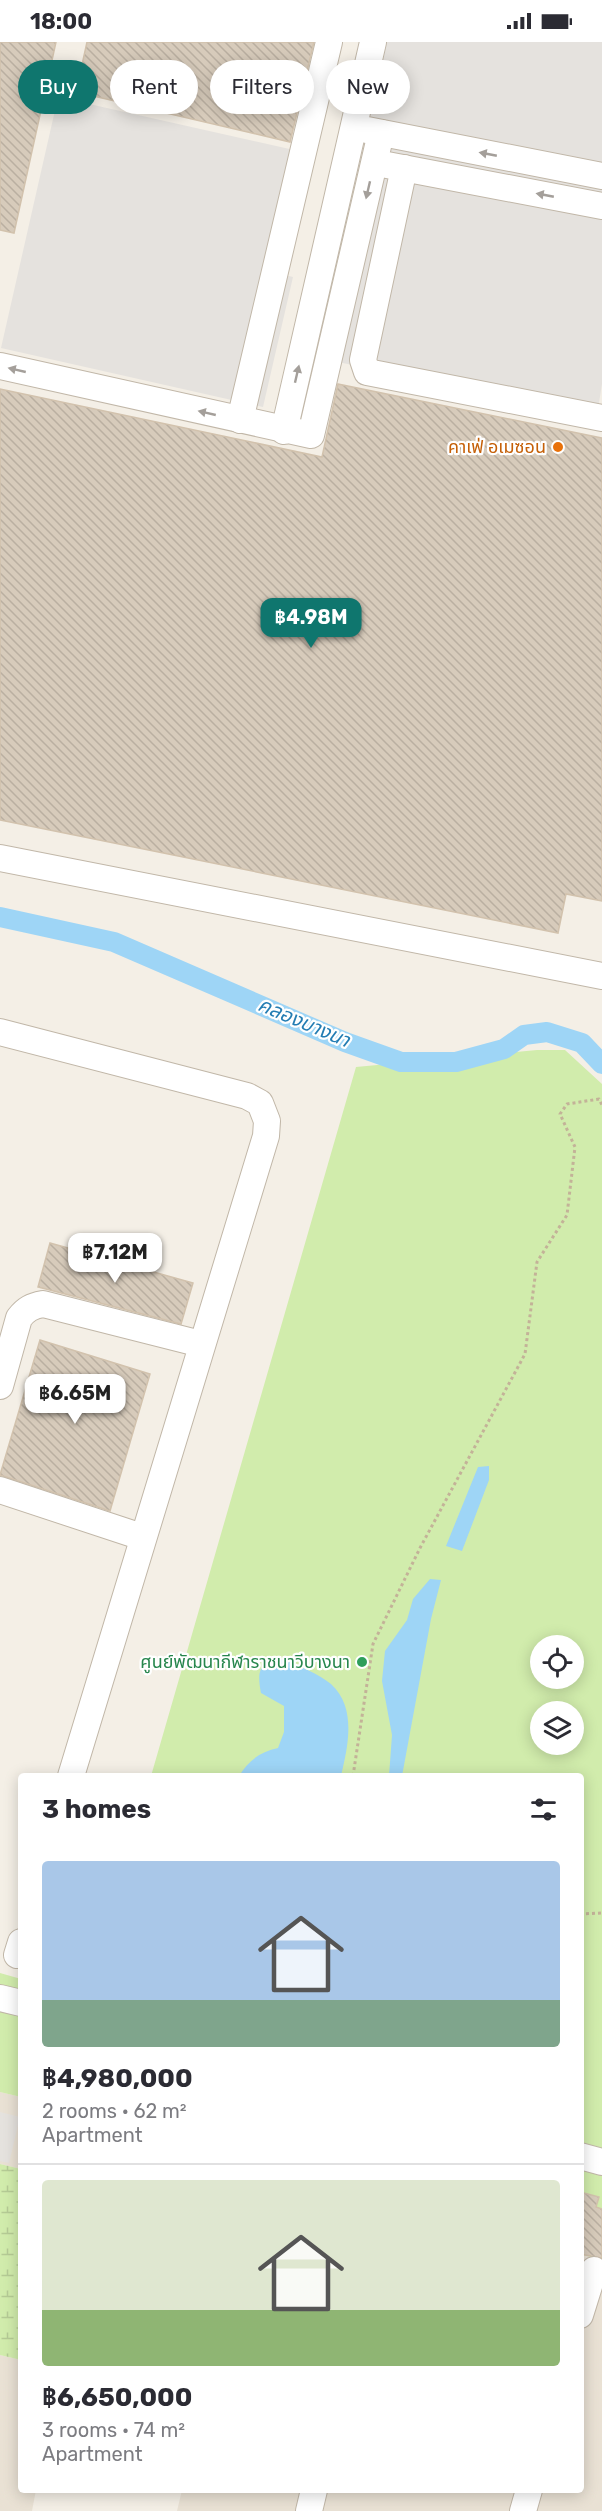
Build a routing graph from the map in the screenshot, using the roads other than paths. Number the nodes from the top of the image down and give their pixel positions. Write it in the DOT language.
graph roads {
  1 [pos="329,42"];
  2 [pos="374,42"];
  3 [pos="354,127"];
  4 [pos="381,133"];
  5 [pos="346,157"];
  6 [pos="375,162"];
  7 [pos="404,168"];
  8 [pos="602,176"];
  9 [pos="602,206"];
  10 [pos="0,366"];
  11 [pos="602,418"];
  12 [pos="240,420"];
  13 [pos="285,431"];
  14 [pos="0,858"];
  15 [pos="602,976"];
  16 [pos="0,1032"];
  17 [pos="201,1344"];
  18 [pos="0,1383"];
  19 [pos="0,1490"];
  20 [pos="142,1537"];
  21 [pos="72,1773"];
  22 [pos="0,1998"];
  23 [pos="18,2002"];
  24 [pos="584,2157"];
  25 [pos="602,2162"];
  26 [pos="594,2270"];
  27 [pos="584,2302"];
  28 [pos="313,2493"];
  29 [pos="528,2493"];
  30 [pos="309,2511"];
  31 [pos="523,2511"];
  1 -- 12 [label="street"];
  2 -- 3 [label="street"];
  3 -- 4 [label="street"];
  3 -- 5 [label="street"];
  4 -- 6 [label="street"];
  8 -- 4 [label="street, one-way"];
  5 -- 6 [label="street"];
  13 -- 5 [label="street, one-way"];
  6 -- 7 [label="street"];
  6 -- 13 [label="street, one-way"];
  9 -- 7 [label="street, one-way"];
  7 -- 11 [label="street"];
  12 -- 10 [label="street, one-way"];
  12 -- 13 [label="street"];
  14 -- 15 [label="street"];
  16 -- 17 [label="street"];
  17 -- 18 [label="street"];
  17 -- 20 [label="street"];
  19 -- 20 [label="street"];
  20 -- 21 [label="street"];
  22 -- 23 [label="street"];
  24 -- 25 [label="street"];
  26 -- 27 [label="street"];
  28 -- 30 [label="street"];
  29 -- 31 [label="street"];
}
